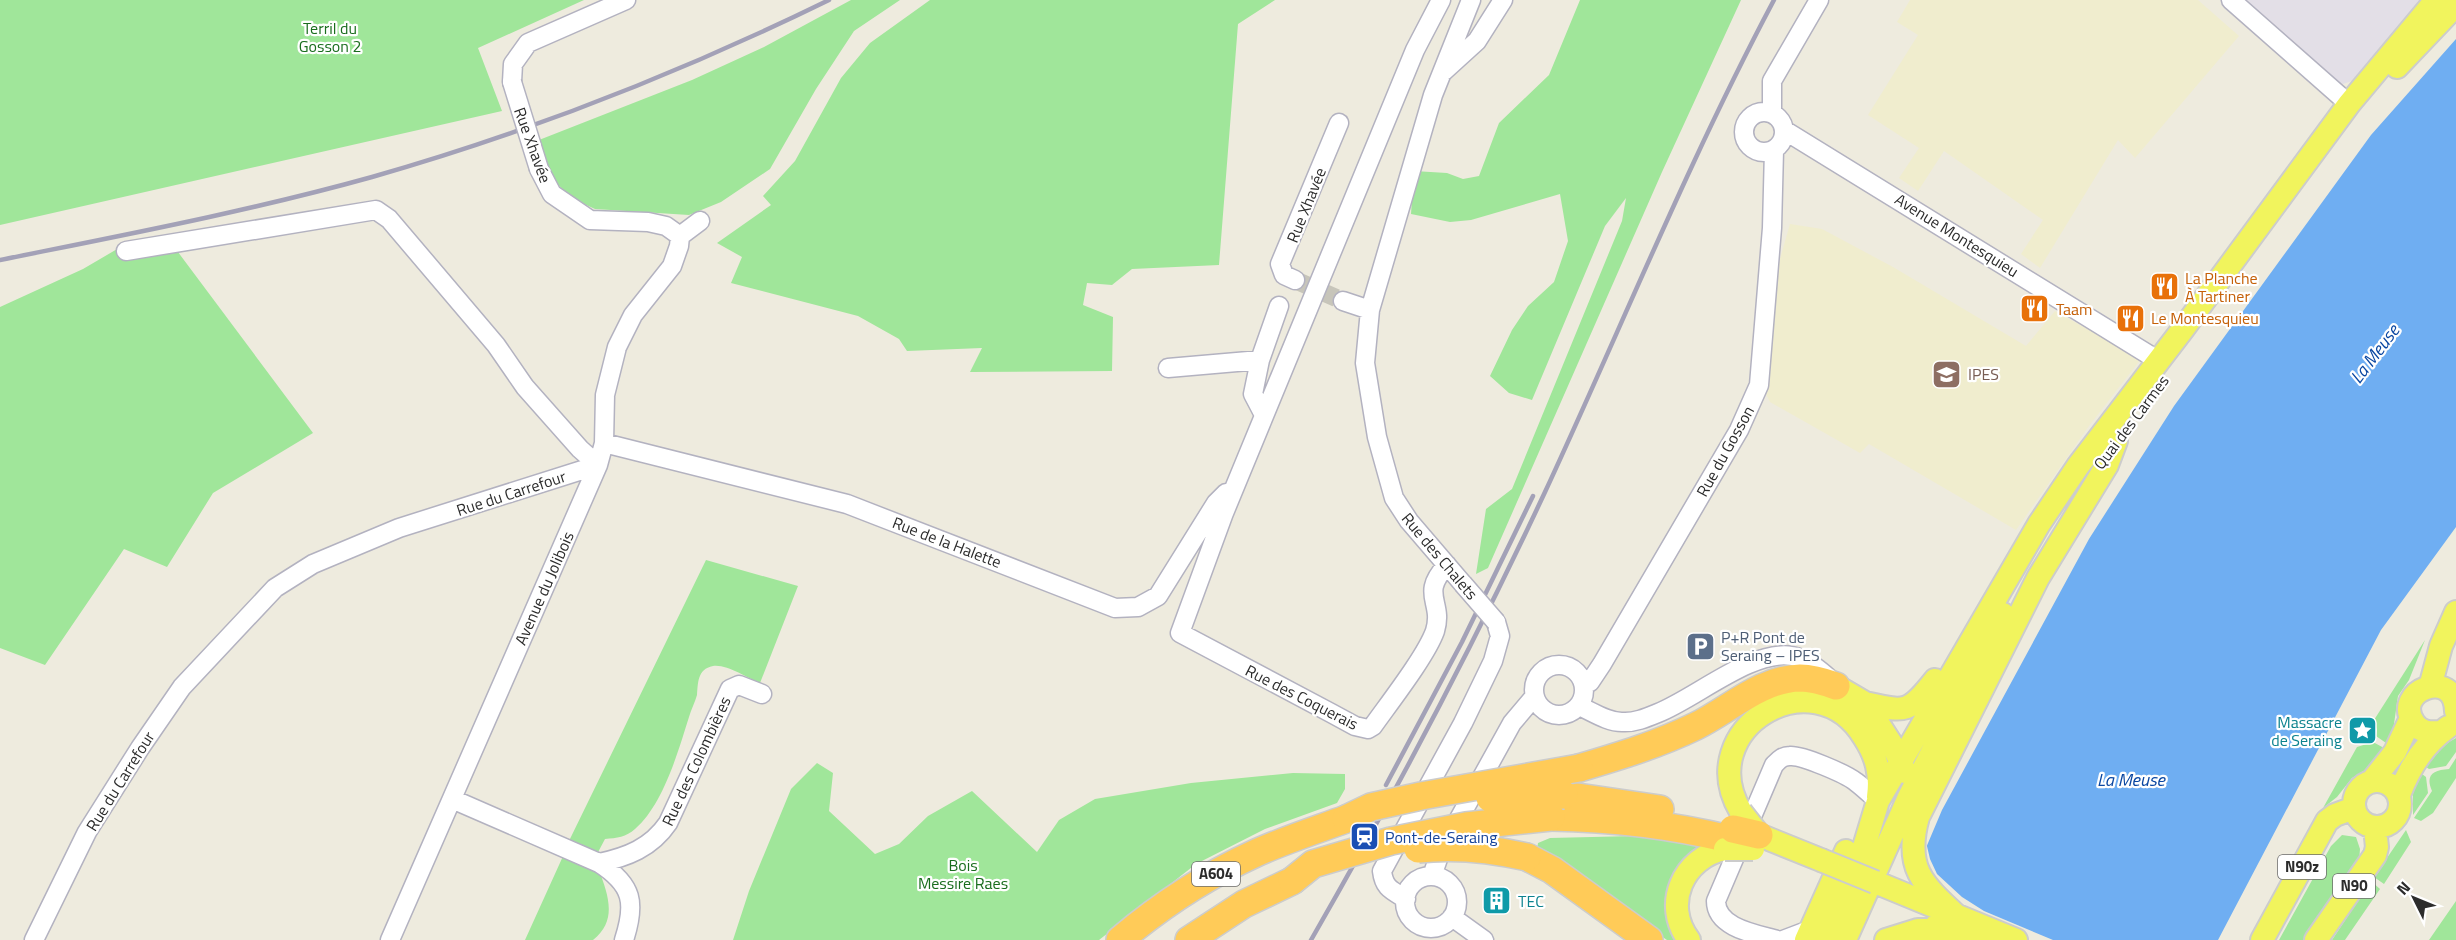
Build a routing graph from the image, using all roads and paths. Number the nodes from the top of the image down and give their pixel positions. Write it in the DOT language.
graph roads {
  1 [pos="626,0"];
  2 [pos="1441,0"];
  3 [pos="1471,0"];
  4 [pos="1503,0"];
  5 [pos="1819,0"];
  6 [pos="2231,0"];
  7 [pos="2436,0"];
  8 [pos="2456,5"];
  9 [pos="1441,74"];
  10 [pos="2349,104"];
  11 [pos="1772,113"];
  12 [pos="1339,123"];
  13 [pos="1784,130"];
  14 [pos="1774,150"];
  15 [pos="700,221"];
  16 [pos="680,236"];
  17 [pos="126,251"];
  18 [pos="1295,280"];
  19 [pos="1343,301"];
  20 [pos="1279,306"];
  21 [pos="1370,310"];
  22 [pos="1260,360"];
  23 [pos="2159,361"];
  24 [pos="1168,368"];
  25 [pos="1264,416"];
  26 [pos="2116,441"];
  27 [pos="604,443"];
  28 [pos="598,465"];
  29 [pos="1233,491"];
  30 [pos="1447,565"];
  31 [pos="2456,612"];
  32 [pos="1982,620"];
  33 [pos="1584,685"];
  34 [pos="1836,686"];
  35 [pos="762,694"];
  36 [pos="1534,697"];
  37 [pos="1865,703"];
  38 [pos="1579,706"];
  39 [pos="2449,709"];
  40 [pos="2411,718"];
  41 [pos="1901,759"];
  42 [pos="2372,781"];
  43 [pos="2399,795"];
  44 [pos="1909,797"];
  45 [pos="452,799"];
  46 [pos="1878,801"];
  47 [pos="1557,806"];
  48 [pos="2354,808"];
  49 [pos="1335,823"];
  50 [pos="2375,828"];
  51 [pos="1740,835"];
  52 [pos="599,863"];
  53 [pos="1432,876"];
  54 [pos="1292,881"];
  55 [pos="1872,886"];
  56 [pos="1406,899"];
  57 [pos="1954,923"];
  58 [pos="1439,928"];
  59 [pos="1824,935"];
  60 [pos="34,940"];
  61 [pos="390,940"];
  62 [pos="624,940"];
  63 [pos="1120,940"];
  64 [pos="1189,940"];
  65 [pos="1484,940"];
  66 [pos="1649,940"];
  67 [pos="1689,940"];
  68 [pos="1777,940"];
  69 [pos="1783,940"];
  70 [pos="1886,940"];
  71 [pos="1974,940"];
  72 [pos="2016,940"];
  73 [pos="2262,940"];
  74 [pos="2316,940"];
  1 -- 16 [label="street, Rue Xhavée, bridge"];
  2 -- 25 [label="street"];
  3 -- 9 [label="street, Rue des Chalets"];
  4 -- 9 [label="street"];
  5 -- 11 [label="street"];
  6 -- 10 [label="street"];
  7 -- 10 [label="main road, Quai des Carmes"];
  8 -- 26 [label="main road, Quai des Carmes"];
  9 -- 21 [label="street, Rue des Chalets"];
  10 -- 23 [label="main road, Quai des Carmes"];
  11 -- 13 [label="street"];
  11 -- 14 [label="street"];
  12 -- 18 [label="street, Rue Xhavée"];
  13 -- 14 [label="street, Rue du Gosson"];
  13 -- 23 [label="street, Avenue Montesquieu"];
  14 -- 33 [label="street, Rue du Gosson"];
  15 -- 16 [label="street"];
  16 -- 27 [label="street, Avenue du Jolibois"];
  17 -- 28 [label="street"];
  19 -- 21 [label="street"];
  20 -- 22 [label="street"];
  21 -- 30 [label="street, Rue des Chalets"];
  22 -- 24 [label="street"];
  22 -- 25 [label="street"];
  23 -- 32 [label="main road, Quai des Carmes"];
  25 -- 29 [label="street"];
  26 -- 44 [label="main road, Quai des Carmes"];
  26 -- 57 [label="main road"];
  27 -- 28 [label="street, Avenue du Jolibois"];
  27 -- 29 [label="street, Rue de la Halette"];
  28 -- 45 [label="street, Avenue du Jolibois"];
  28 -- 60 [label="street, Rue du Carrefour"];
  29 -- 30 [label="street, Rue des Coquerais"];
  30 -- 56 [label="street, Rue des Chalets, bridge"];
  31 -- 39 [label="main road"];
  32 -- 37 [label="main road"];
  32 -- 41 [label="main road, Quai des Carmes"];
  33 -- 36 [label="street"];
  33 -- 38 [label="street"];
  34 -- 37 [label="main road"];
  34 -- 38 [label="street"];
  34 -- 49 [label="highway, bridge"];
  35 -- 52 [label="street, Rue des Colombières"];
  36 -- 38 [label="street"];
  36 -- 53 [label="street"];
  37 -- 41 [label="main road"];
  39 -- 40 [label="main road"];
  39 -- 40 [label="main road"];
  39 -- 43 [label="main road"];
  40 -- 42 [label="main road"];
  41 -- 44 [label="main road"];
  41 -- 46 [label="main road, Quai des Carmes"];
  42 -- 43 [label="main road"];
  42 -- 48 [label="main road"];
  43 -- 50 [label="main road"];
  44 -- 55 [label="main road, Quai des Carmes"];
  45 -- 52 [label="street"];
  45 -- 61 [label="street, Avenue du Jolibois"];
  46 -- 51 [label="main road"];
  46 -- 59 [label="main road, Quai des Carmes"];
  46 -- 59 [label="main road"];
  46 -- 68 [label="street"];
  47 -- 49 [label="highway, A604, bridge"];
  47 -- 51 [label="highway, A604"];
  47 -- 54 [label="highway, A604, bridge"];
  48 -- 50 [label="main road"];
  48 -- 73 [label="main road, N90z"];
  49 -- 63 [label="highway, A604"];
  50 -- 74 [label="main road, N90"];
  51 -- 55 [label="main road, A604, bridge"];
  51 -- 67 [label="main road"];
  52 -- 62 [label="street"];
  53 -- 56 [label="street"];
  53 -- 58 [label="street"];
  54 -- 64 [label="highway, A604"];
  54 -- 66 [label="highway, bridge"];
  55 -- 57 [label="main road, A604"];
  55 -- 59 [label="main road, Quai des Carmes"];
  56 -- 58 [label="street"];
  57 -- 70 [label="main road"];
  57 -- 71 [label="main road, A604"];
  57 -- 72 [label="main road, A604"];
  58 -- 65 [label="street"];
  59 -- 69 [label="street"];
}
